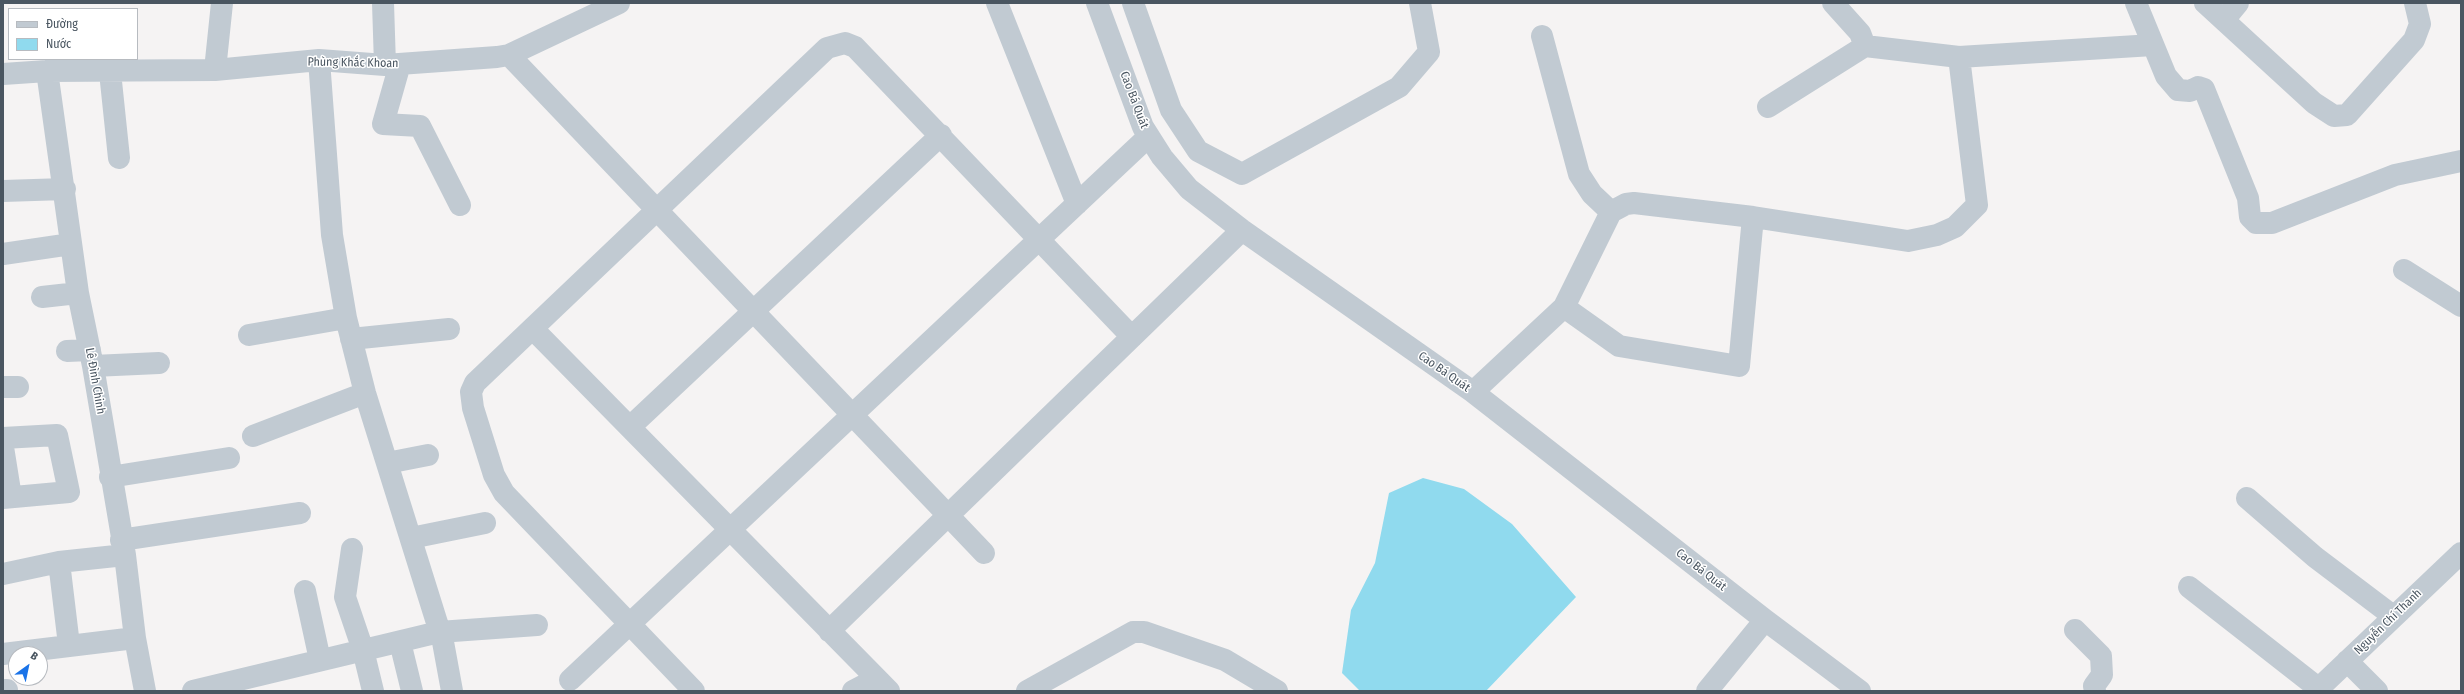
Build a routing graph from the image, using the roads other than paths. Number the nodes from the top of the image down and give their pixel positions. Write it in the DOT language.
graph roads {
  1 [pos="222,3"];
  2 [pos="383,3"];
  3 [pos="619,3"];
  4 [pos="997,3"];
  5 [pos="1098,3"];
  6 [pos="1133,3"];
  7 [pos="1420,3"];
  8 [pos="1833,3"];
  9 [pos="2136,3"];
  10 [pos="2205,3"];
  11 [pos="2238,3"];
  12 [pos="2415,3"];
  13 [pos="595,8"];
  14 [pos="2224,20"];
  15 [pos="1542,36"];
  16 [pos="1865,46"];
  17 [pos="2153,46"];
  18 [pos="510,55"];
  19 [pos="1959,57"];
  20 [pos="319,60"];
  21 [pos="392,64"];
  22 [pos="215,70"];
  23 [pos="48,71"];
  24 [pos="110,72"];
  25 [pos="3,74"];
  26 [pos="1768,107"];
  27 [pos="941,135"];
  28 [pos="1149,136"];
  29 [pos="119,158"];
  30 [pos="2461,161"];
  31 [pos="65,189"];
  32 [pos="3,191"];
  33 [pos="1077,204"];
  34 [pos="460,205"];
  35 [pos="658,211"];
  36 [pos="1611,212"];
  37 [pos="1752,216"];
  38 [pos="1242,230"];
  39 [pos="1040,239"];
  40 [pos="72,244"];
  41 [pos="3,254"];
  42 [pos="2404,270"];
  43 [pos="78,293"];
  44 [pos="42,297"];
  45 [pos="2461,306"];
  46 [pos="1564,307"];
  47 [pos="754,311"];
  48 [pos="346,318"];
  49 [pos="449,329"];
  50 [pos="533,329"];
  51 [pos="249,335"];
  52 [pos="1132,337"];
  53 [pos="351,339"];
  54 [pos="67,350"];
  55 [pos="91,358"];
  56 [pos="159,363"];
  57 [pos="1473,392"];
  58 [pos="365,393"];
  59 [pos="852,415"];
  60 [pos="630,427"];
  61 [pos="253,436"];
  62 [pos="3,438"];
  63 [pos="3,447"];
  64 [pos="428,455"];
  65 [pos="229,458"];
  66 [pos="387,462"];
  67 [pos="110,477"];
  68 [pos="7,498"];
  69 [pos="2247,498"];
  70 [pos="300,513"];
  71 [pos="948,515"];
  72 [pos="485,523"];
  73 [pos="730,530"];
  74 [pos="411,538"];
  75 [pos="123,547"];
  76 [pos="352,549"];
  77 [pos="984,553"];
  78 [pos="2461,553"];
  79 [pos="59,562"];
  80 [pos="3,574"];
  81 [pos="2189,587"];
  82 [pos="305,591"];
  83 [pos="2393,616"];
  84 [pos="1765,620"];
  85 [pos="630,624"];
  86 [pos="537,625"];
  87 [pos="2075,630"];
  88 [pos="829,631"];
  89 [pos="439,632"];
  90 [pos="135,638"];
  91 [pos="400,642"];
  92 [pos="69,645"];
  93 [pos="363,650"];
  94 [pos="3,654"];
  95 [pos="320,660"];
  96 [pos="2347,661"];
  97 [pos="570,680"];
  98 [pos="882,685"];
  99 [pos="2317,690"];
  100 [pos="145,691"];
  101 [pos="192,691"];
  102 [pos="373,691"];
  103 [pos="412,691"];
  104 [pos="452,691"];
  105 [pos="694,691"];
  106 [pos="854,691"];
  107 [pos="1027,691"];
  108 [pos="1277,691"];
  109 [pos="1707,691"];
  110 [pos="1860,691"];
  111 [pos="2096,691"];
  112 [pos="2377,691"];
  1 -- 22 [label="street"];
  2 -- 21 [label="street"];
  3 -- 13 [label="street, Phùng Khắc Khoan"];
  4 -- 33 [label="street"];
  5 -- 28 [label="street, Cao Bá Quát"];
  6 -- 7 [label="street"];
  8 -- 16 [label="street"];
  9 -- 17 [label="street"];
  10 -- 14 [label="street"];
  11 -- 14 [label="street"];
  12 -- 14 [label="street"];
  13 -- 18 [label="street, Phùng Khắc Khoan"];
  15 -- 36 [label="street"];
  16 -- 19 [label="street"];
  16 -- 26 [label="street"];
  17 -- 19 [label="street"];
  17 -- 30 [label="street"];
  18 -- 21 [label="street, Phùng Khắc Khoan"];
  18 -- 35 [label="street"];
  19 -- 37 [label="street"];
  20 -- 21 [label="street, Phùng Khắc Khoan"];
  20 -- 22 [label="street, Phùng Khắc Khoan"];
  20 -- 48 [label="street"];
  21 -- 34 [label="street"];
  22 -- 24 [label="street, Phùng Khắc Khoan"];
  23 -- 24 [label="street, Phùng Khắc Khoan"];
  23 -- 25 [label="street, Phùng Khắc Khoan"];
  23 -- 31 [label="street, Lê Đình Chinh"];
  24 -- 29 [label="street"];
  27 -- 35 [label="street"];
  27 -- 39 [label="street"];
  27 -- 47 [label="street"];
  28 -- 33 [label="street"];
  28 -- 38 [label="street, Cao Bá Quát"];
  31 -- 32 [label="street"];
  31 -- 40 [label="street, Lê Đình Chinh"];
  33 -- 39 [label="street"];
  35 -- 47 [label="street"];
  35 -- 50 [label="street"];
  36 -- 37 [label="street"];
  36 -- 46 [label="street"];
  37 -- 46 [label="street"];
  38 -- 52 [label="street"];
  38 -- 57 [label="street, Cao Bá Quát"];
  39 -- 52 [label="street"];
  39 -- 59 [label="street"];
  40 -- 41 [label="street"];
  40 -- 43 [label="street, Lê Đình Chinh"];
  42 -- 45 [label="street"];
  43 -- 44 [label="street"];
  43 -- 55 [label="street, Lê Đình Chinh"];
  46 -- 57 [label="street"];
  47 -- 59 [label="street"];
  47 -- 60 [label="street"];
  48 -- 51 [label="street"];
  48 -- 53 [label="street"];
  49 -- 53 [label="street"];
  50 -- 60 [label="street"];
  50 -- 85 [label="street"];
  52 -- 71 [label="street"];
  53 -- 58 [label="street"];
  54 -- 55 [label="street"];
  55 -- 56 [label="street"];
  55 -- 67 [label="street, Lê Đình Chinh"];
  57 -- 84 [label="street, Cao Bá Quát"];
  58 -- 61 [label="street"];
  58 -- 66 [label="street"];
  59 -- 71 [label="street"];
  59 -- 73 [label="street"];
  60 -- 73 [label="street"];
  62 -- 68 [label="street"];
  63 -- 68 [label="street"];
  64 -- 66 [label="street"];
  65 -- 67 [label="street"];
  66 -- 74 [label="street"];
  67 -- 75 [label="street, Lê Đình Chinh"];
  69 -- 83 [label="street"];
  70 -- 75 [label="street"];
  71 -- 77 [label="street"];
  71 -- 88 [label="street"];
  72 -- 74 [label="street"];
  73 -- 85 [label="street"];
  73 -- 88 [label="street"];
  74 -- 89 [label="street"];
  75 -- 79 [label="street"];
  75 -- 90 [label="street, Lê Đình Chinh"];
  76 -- 93 [label="street"];
  78 -- 83 [label="street, Nguyễn Chí Thanh"];
  79 -- 80 [label="street"];
  79 -- 92 [label="street"];
  81 -- 99 [label="street"];
  82 -- 95 [label="street"];
  83 -- 96 [label="street, Nguyễn Chí Thanh"];
  84 -- 109 [label="street"];
  84 -- 110 [label="street, Cao Bá Quát"];
  85 -- 97 [label="street"];
  85 -- 105 [label="street"];
  86 -- 89 [label="street"];
  87 -- 111 [label="street"];
  88 -- 98 [label="street"];
  89 -- 91 [label="street"];
  89 -- 104 [label="street"];
  90 -- 92 [label="street"];
  90 -- 100 [label="street, Lê Đình Chinh"];
  91 -- 93 [label="street"];
  91 -- 103 [label="street"];
  92 -- 94 [label="street"];
  93 -- 95 [label="street"];
  93 -- 102 [label="street"];
  95 -- 101 [label="street"];
  96 -- 99 [label="street, Nguyễn Chí Thanh"];
  96 -- 112 [label="street"];
  98 -- 106 [label="street"];
  107 -- 108 [label="street"];
}
